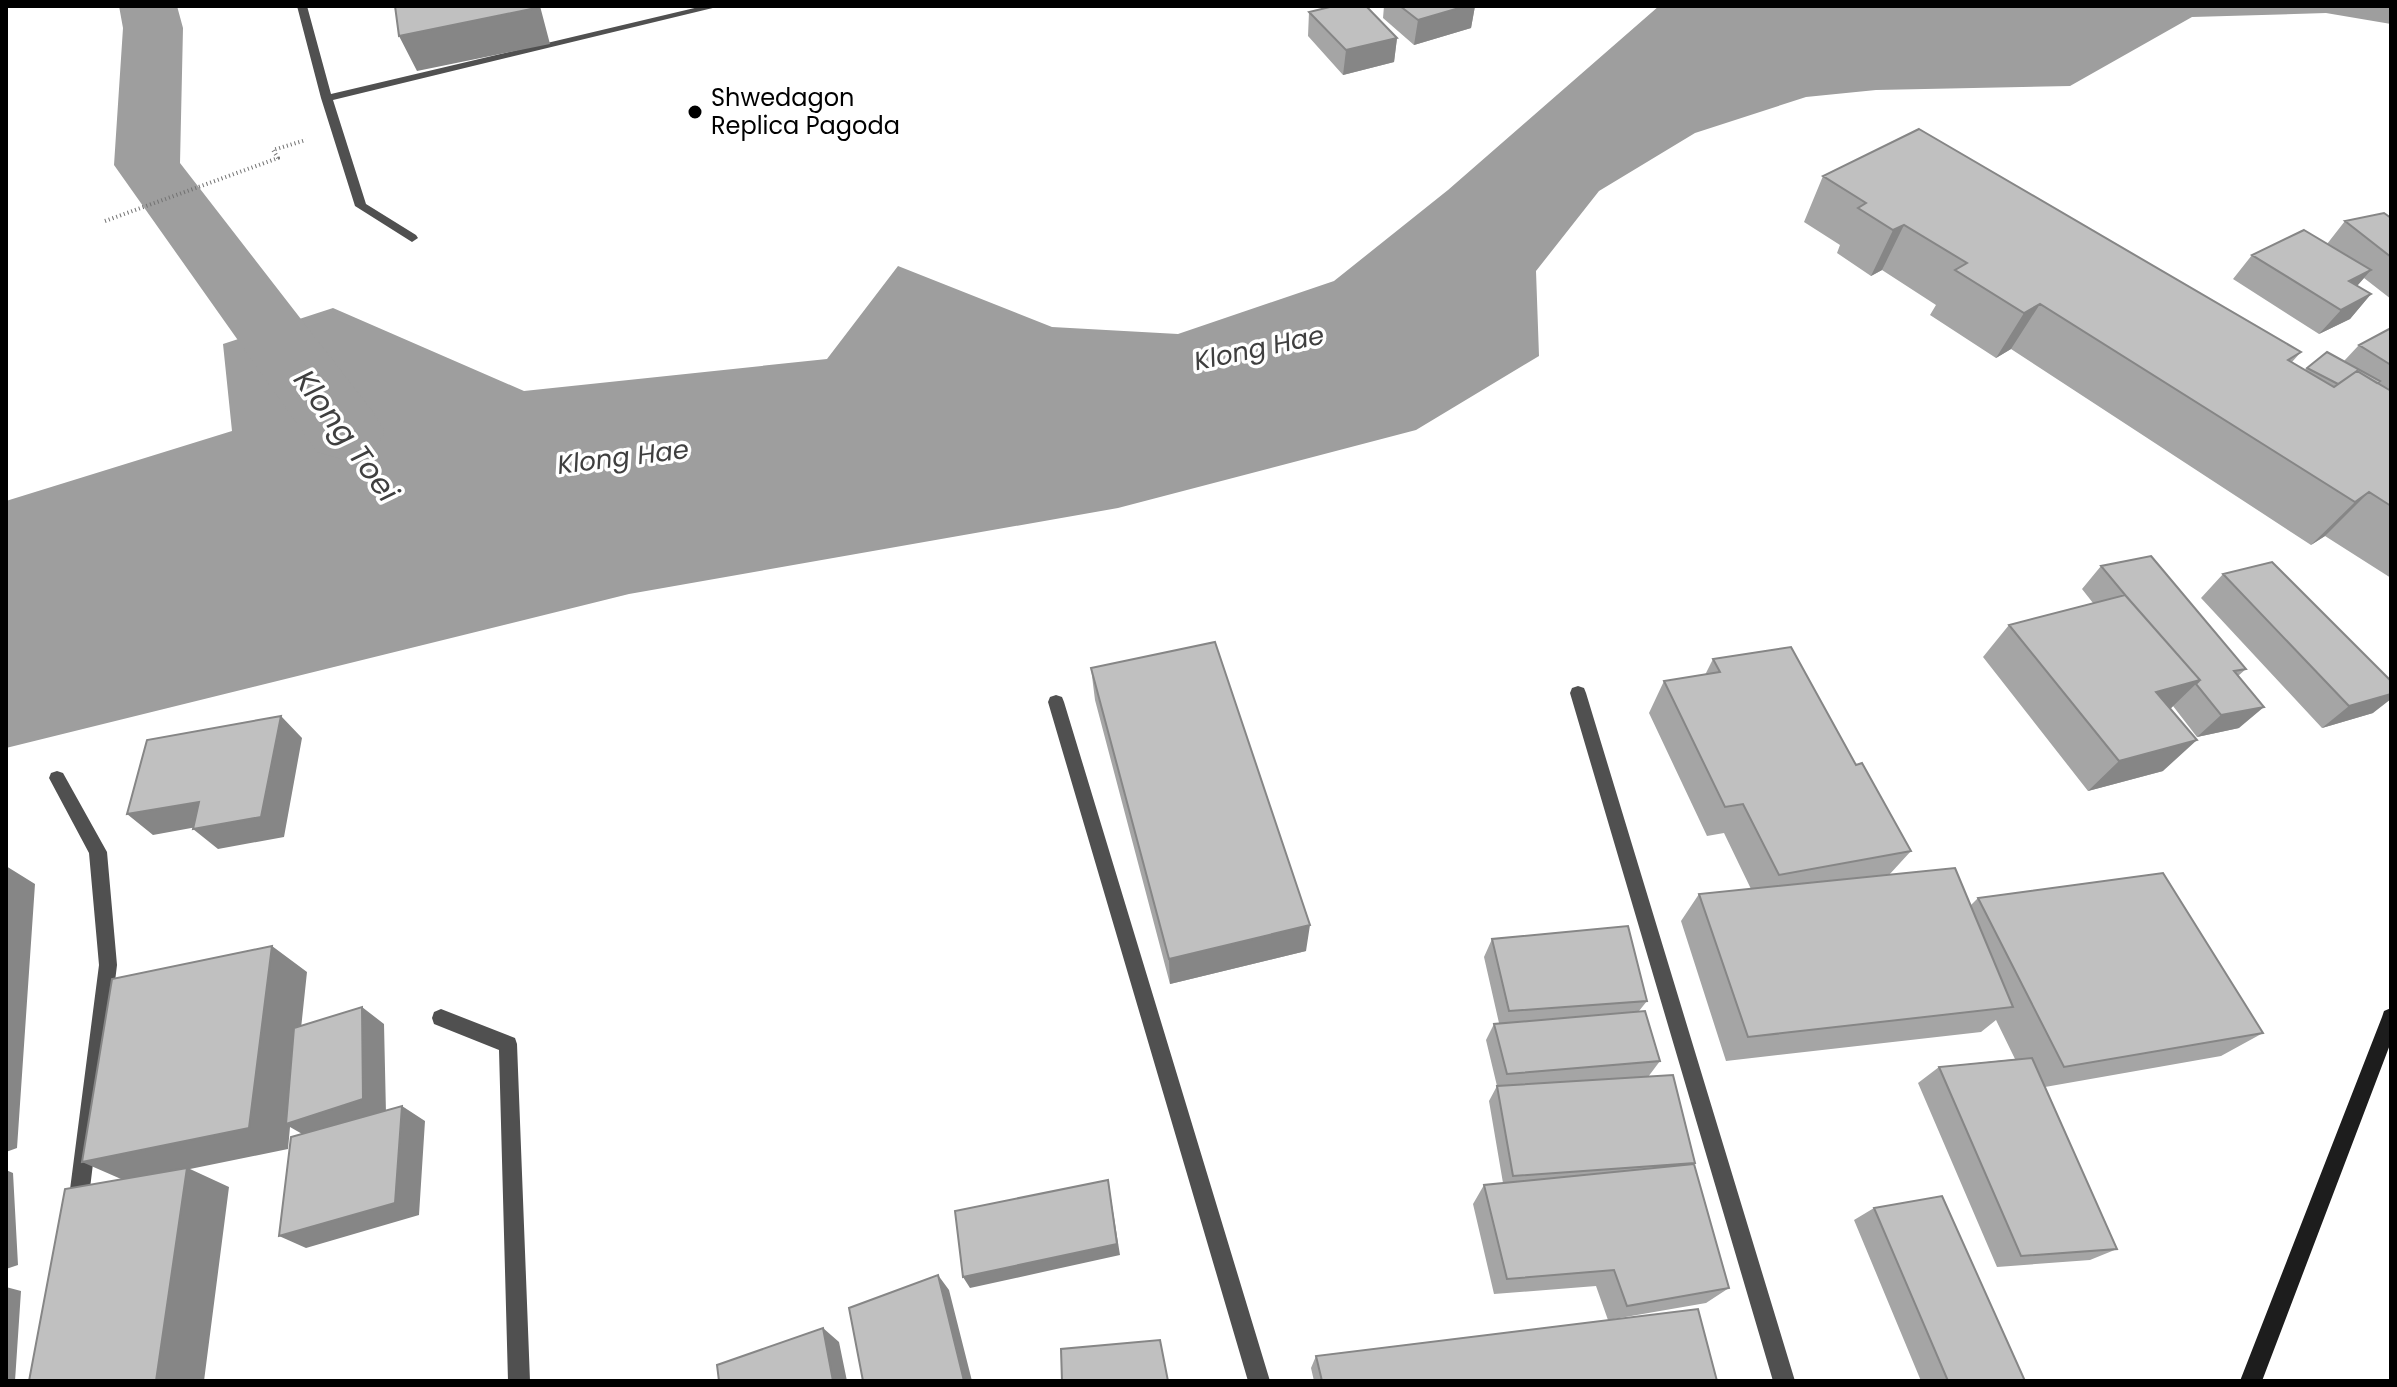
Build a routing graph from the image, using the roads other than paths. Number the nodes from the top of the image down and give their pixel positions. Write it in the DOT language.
graph roads {
  1 [pos="302,6"];
  2 [pos="716,6"];
  3 [pos="327,98"];
  4 [pos="412,238"];
  5 [pos="1578,693"];
  6 [pos="1056,702"];
  7 [pos="57,778"];
  8 [pos="2391,1017"];
  9 [pos="441,1018"];
  10 [pos="76,1227"];
  11 [pos="519,1381"];
  12 [pos="1259,1381"];
  13 [pos="1784,1381"];
  14 [pos="2251,1381"];
  1 -- 3 [label="street"];
  2 -- 3 [label="street"];
  3 -- 4 [label="street"];
  5 -- 13 [label="street"];
  6 -- 12 [label="street"];
  7 -- 10 [label="street"];
  8 -- 14 [label="main road"];
  9 -- 11 [label="street"];
}
